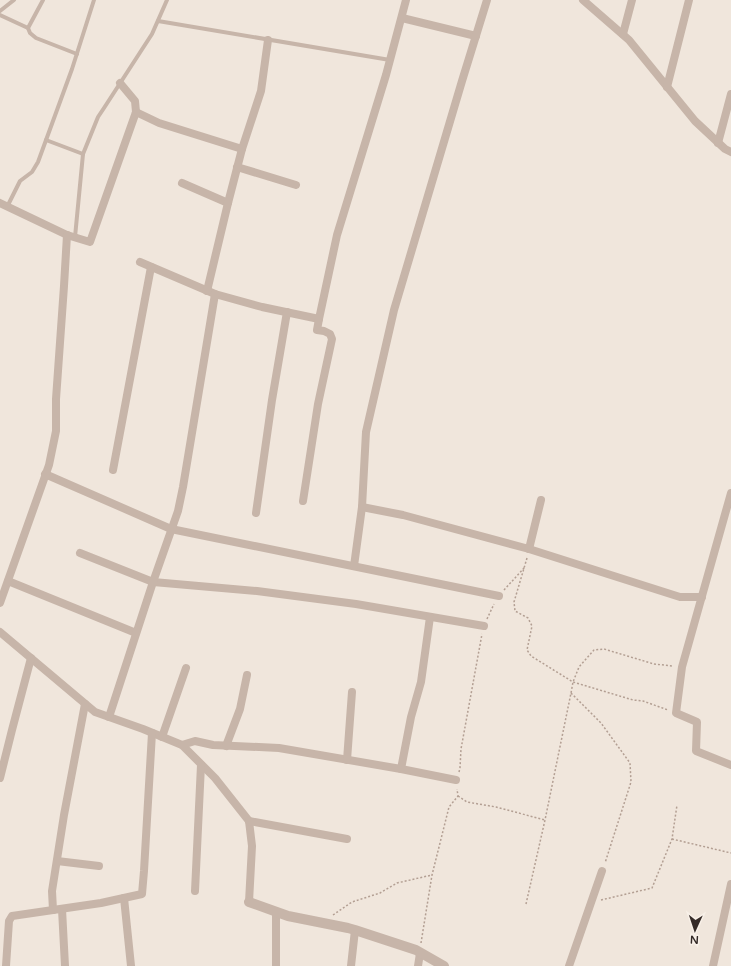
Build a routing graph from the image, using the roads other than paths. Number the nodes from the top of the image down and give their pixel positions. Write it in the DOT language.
graph roads {
  1 [pos="14,0"];
  2 [pos="43,0"];
  3 [pos="94,0"];
  4 [pos="167,0"];
  5 [pos="406,0"];
  6 [pos="486,0"];
  7 [pos="583,0"];
  8 [pos="632,0"];
  9 [pos="689,0"];
  10 [pos="0,11"];
  11 [pos="0,15"];
  12 [pos="402,18"];
  13 [pos="158,21"];
  14 [pos="28,28"];
  15 [pos="623,34"];
  16 [pos="476,36"];
  17 [pos="268,40"];
  18 [pos="76,54"];
  19 [pos="390,60"];
  20 [pos="120,83"];
  21 [pos="667,87"];
  22 [pos="731,94"];
  23 [pos="136,112"];
  24 [pos="46,140"];
  25 [pos="718,143"];
  26 [pos="242,149"];
  27 [pos="731,152"];
  28 [pos="83,154"];
  29 [pos="237,167"];
  30 [pos="182,183"];
  31 [pos="296,185"];
  32 [pos="228,203"];
  33 [pos="2,206"];
  34 [pos="67,235"];
  35 [pos="75,237"];
  36 [pos="140,262"];
  37 [pos="151,267"];
  38 [pos="211,293"];
  39 [pos="288,312"];
  40 [pos="319,318"];
  41 [pos="113,470"];
  42 [pos="45,474"];
  43 [pos="731,493"];
  44 [pos="541,500"];
  45 [pos="303,501"];
  46 [pos="362,507"];
  47 [pos="256,513"];
  48 [pos="171,529"];
  49 [pos="529,549"];
  50 [pos="80,553"];
  51 [pos="354,566"];
  52 [pos="8,581"];
  53 [pos="153,582"];
  54 [pos="499,596"];
  55 [pos="702,597"];
  56 [pos="0,603"];
  57 [pos="430,617"];
  58 [pos="484,626"];
  59 [pos="0,632"];
  60 [pos="136,633"];
  61 [pos="31,658"];
  62 [pos="186,668"];
  63 [pos="247,676"];
  64 [pos="352,692"];
  65 [pos="85,704"];
  66 [pos="108,717"];
  67 [pos="152,733"];
  68 [pos="162,737"];
  69 [pos="182,745"];
  70 [pos="226,746"];
  71 [pos="347,760"];
  72 [pos="201,765"];
  73 [pos="731,765"];
  74 [pos="401,769"];
  75 [pos="0,778"];
  76 [pos="456,780"];
  77 [pos="249,821"];
  78 [pos="347,839"];
  79 [pos="57,861"];
  80 [pos="99,866"];
  81 [pos="602,871"];
  82 [pos="731,884"];
  83 [pos="195,891"];
  84 [pos="124,898"];
  85 [pos="249,902"];
  86 [pos="62,909"];
  87 [pos="53,910"];
  88 [pos="276,912"];
  89 [pos="355,930"];
  90 [pos="420,953"];
  91 [pos="6,966"];
  92 [pos="65,966"];
  93 [pos="131,966"];
  94 [pos="276,966"];
  95 [pos="351,966"];
  96 [pos="418,966"];
  97 [pos="444,966"];
  98 [pos="569,966"];
  99 [pos="713,966"];
  1 -- 10 [label="lane"];
  2 -- 14 [label="lane"];
  3 -- 18 [label="lane"];
  4 -- 13 [label="lane"];
  5 -- 12 [label="street"];
  6 -- 16 [label="street"];
  7 -- 15 [label="street"];
  8 -- 15 [label="street"];
  9 -- 21 [label="street"];
  11 -- 14 [label="lane"];
  12 -- 16 [label="street"];
  12 -- 19 [label="street"];
  13 -- 17 [label="lane"];
  13 -- 20 [label="lane"];
  14 -- 18 [label="lane"];
  15 -- 21 [label="street"];
  16 -- 46 [label="street"];
  17 -- 19 [label="lane"];
  17 -- 26 [label="street"];
  18 -- 24 [label="lane"];
  19 -- 40 [label="street"];
  20 -- 23 [label="street"];
  20 -- 28 [label="lane"];
  21 -- 25 [label="street"];
  22 -- 25 [label="street"];
  23 -- 26 [label="street"];
  23 -- 35 [label="street"];
  24 -- 28 [label="lane"];
  24 -- 33 [label="lane"];
  25 -- 27 [label="street"];
  26 -- 29 [label="street"];
  28 -- 35 [label="lane"];
  29 -- 31 [label="street"];
  29 -- 32 [label="street"];
  30 -- 32 [label="street"];
  32 -- 38 [label="street"];
  33 -- 34 [label="street"];
  34 -- 35 [label="street"];
  34 -- 42 [label="street"];
  36 -- 37 [label="street"];
  37 -- 38 [label="street"];
  37 -- 41 [label="street"];
  38 -- 39 [label="street"];
  38 -- 48 [label="street"];
  39 -- 40 [label="street"];
  39 -- 47 [label="street"];
  40 -- 45 [label="street"];
  42 -- 48 [label="street"];
  42 -- 52 [label="street"];
  43 -- 55 [label="street"];
  44 -- 49 [label="street"];
  46 -- 49 [label="street"];
  46 -- 51 [label="street"];
  48 -- 51 [label="street"];
  48 -- 53 [label="street"];
  49 -- 55 [label="street"];
  50 -- 53 [label="street"];
  51 -- 54 [label="street"];
  52 -- 56 [label="street"];
  52 -- 60 [label="street"];
  53 -- 57 [label="street"];
  53 -- 60 [label="street"];
  55 -- 73 [label="street"];
  57 -- 58 [label="street"];
  57 -- 74 [label="street"];
  59 -- 61 [label="street"];
  60 -- 66 [label="street"];
  61 -- 65 [label="street"];
  61 -- 75 [label="street"];
  62 -- 68 [label="street"];
  63 -- 70 [label="street"];
  64 -- 71 [label="street"];
  65 -- 66 [label="street"];
  65 -- 79 [label="street"];
  66 -- 67 [label="street"];
  67 -- 68 [label="street"];
  67 -- 84 [label="street"];
  68 -- 69 [label="street"];
  69 -- 70 [label="street"];
  69 -- 72 [label="street"];
  70 -- 71 [label="street"];
  71 -- 74 [label="street"];
  72 -- 77 [label="street"];
  72 -- 83 [label="street"];
  74 -- 76 [label="street"];
  77 -- 78 [label="street"];
  77 -- 85 [label="street"];
  79 -- 80 [label="street"];
  79 -- 87 [label="street"];
  81 -- 98 [label="street"];
  82 -- 99 [label="street"];
  84 -- 86 [label="street"];
  84 -- 93 [label="street"];
  85 -- 88 [label="street"];
  86 -- 87 [label="street"];
  86 -- 92 [label="street"];
  87 -- 91 [label="street"];
  88 -- 89 [label="street"];
  88 -- 94 [label="street"];
  89 -- 90 [label="street"];
  89 -- 95 [label="street"];
  90 -- 96 [label="street"];
  90 -- 97 [label="street"];
}
